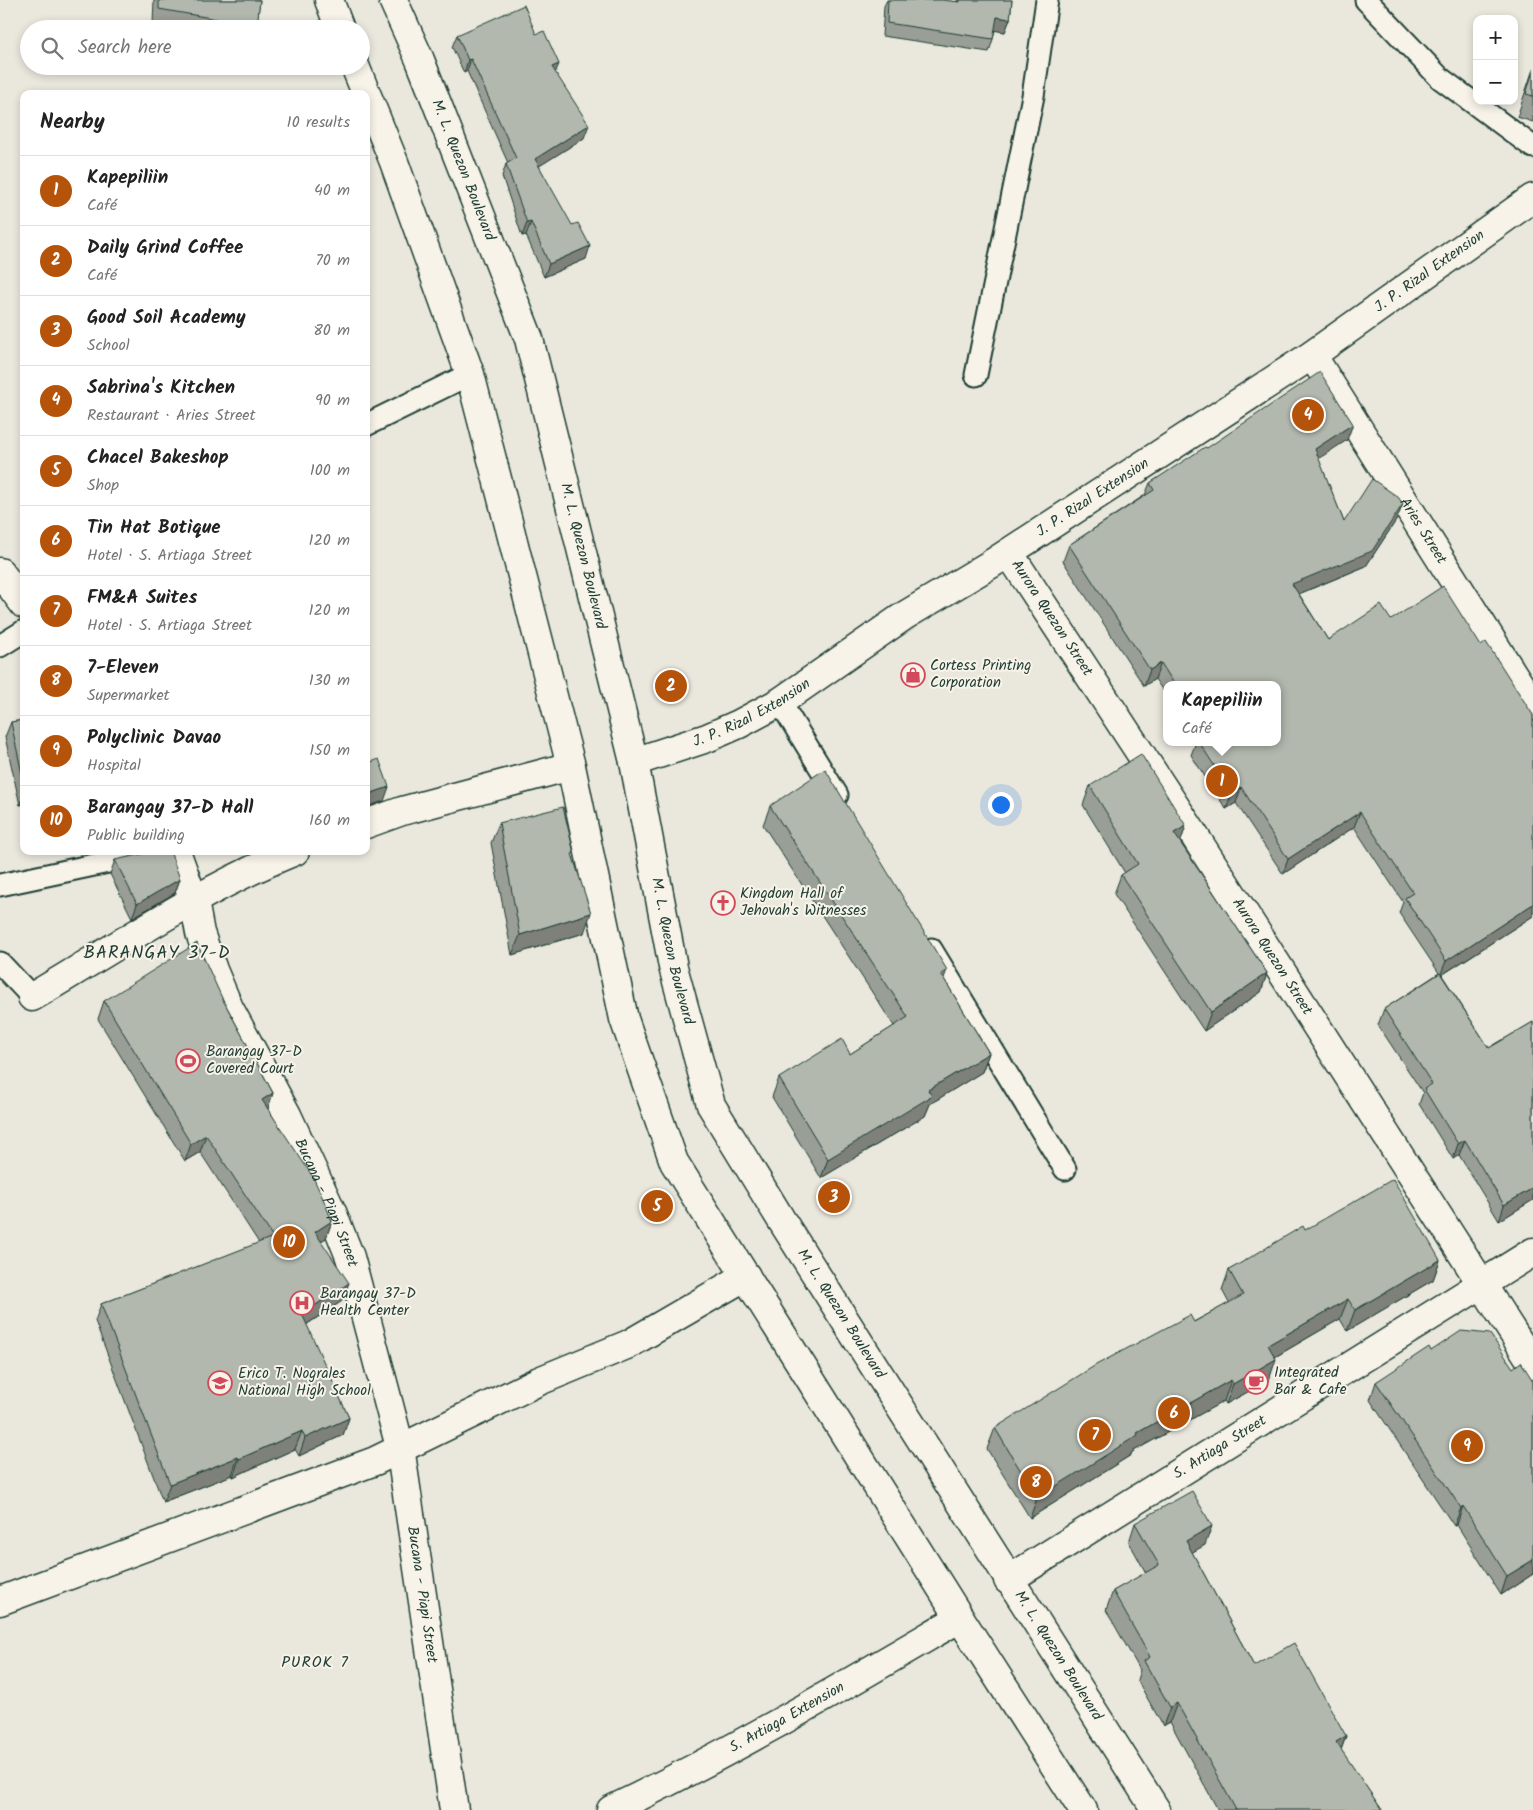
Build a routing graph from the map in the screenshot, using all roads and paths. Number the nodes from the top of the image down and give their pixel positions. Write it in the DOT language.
graph roads {
  1 [pos="328,0"];
  2 [pos="393,0"];
  3 [pos="1047,0"];
  4 [pos="1366,0"];
  5 [pos="336,20"];
  6 [pos="359,75"];
  7 [pos="365,90"];
  8 [pos="370,103"];
  9 [pos="1533,147"];
  10 [pos="1533,198"];
  11 [pos="1312,355"];
  12 [pos="470,374"];
  13 [pos="976,375"];
  14 [pos="370,423"];
  15 [pos="1009,553"];
  16 [pos="0,572"];
  17 [pos="20,599"];
  18 [pos="20,634"];
  19 [pos="0,646"];
  20 [pos="780,702"];
  21 [pos="1533,706"];
  22 [pos="634,762"];
  23 [pos="571,766"];
  24 [pos="848,812"];
  25 [pos="370,823"];
  26 [pos="141,855"];
  27 [pos="177,855"];
  28 [pos="285,855"];
  29 [pos="0,885"];
  30 [pos="194,901"];
  31 [pos="920,931"];
  32 [pos="0,963"];
  33 [pos="32,997"];
  34 [pos="1065,1169"];
  35 [pos="1533,1252"];
  36 [pos="746,1276"];
  37 [pos="1481,1284"];
  38 [pos="1533,1364"];
  39 [pos="400,1447"];
  40 [pos="1008,1580"];
  41 [pos="0,1601"];
  42 [pos="960,1618"];
  43 [pos="454,1810"];
  44 [pos="611,1810"];
  45 [pos="1083,1810"];
  46 [pos="1156,1810"];
  1 -- 5 [label="street"];
  2 -- 22 [label="street, M. L. Quezon Boulevard"];
  3 -- 13 [label="lane"];
  4 -- 9 [label="lane"];
  6 -- 7 [label="street"];
  8 -- 12 [label="street"];
  10 -- 11 [label="street, J. P. Rizal Extension"];
  11 -- 15 [label="street, J. P. Rizal Extension"];
  11 -- 21 [label="street, Aries Street"];
  12 -- 14 [label="lane"];
  12 -- 23 [label="street"];
  15 -- 20 [label="street, J. P. Rizal Extension"];
  15 -- 37 [label="street, Aurora Quezon Street"];
  16 -- 17 [label="street"];
  18 -- 19 [label="lane"];
  20 -- 22 [label="street, J. P. Rizal Extension"];
  20 -- 24 [label="lane"];
  22 -- 40 [label="street, M. L. Quezon Boulevard"];
  23 -- 25 [label="street"];
  23 -- 36 [label="street"];
  26 -- 29 [label="lane"];
  27 -- 30 [label="street, Bucana - Piapi Street"];
  28 -- 30 [label="street"];
  30 -- 33 [label="street"];
  30 -- 39 [label="street, Bucana - Piapi Street"];
  31 -- 34 [label="lane"];
  32 -- 33 [label="lane"];
  35 -- 37 [label="street, S. Artiaga Street"];
  36 -- 39 [label="street"];
  36 -- 42 [label="street"];
  37 -- 38 [label="street, Aurora Quezon Street"];
  37 -- 40 [label="street, S. Artiaga Street"];
  39 -- 41 [label="street"];
  39 -- 43 [label="street, Bucana - Piapi Street"];
  40 -- 46 [label="street, M. L. Quezon Boulevard"];
  42 -- 44 [label="street, S. Artiaga Extension"];
  42 -- 45 [label="street"];
}
